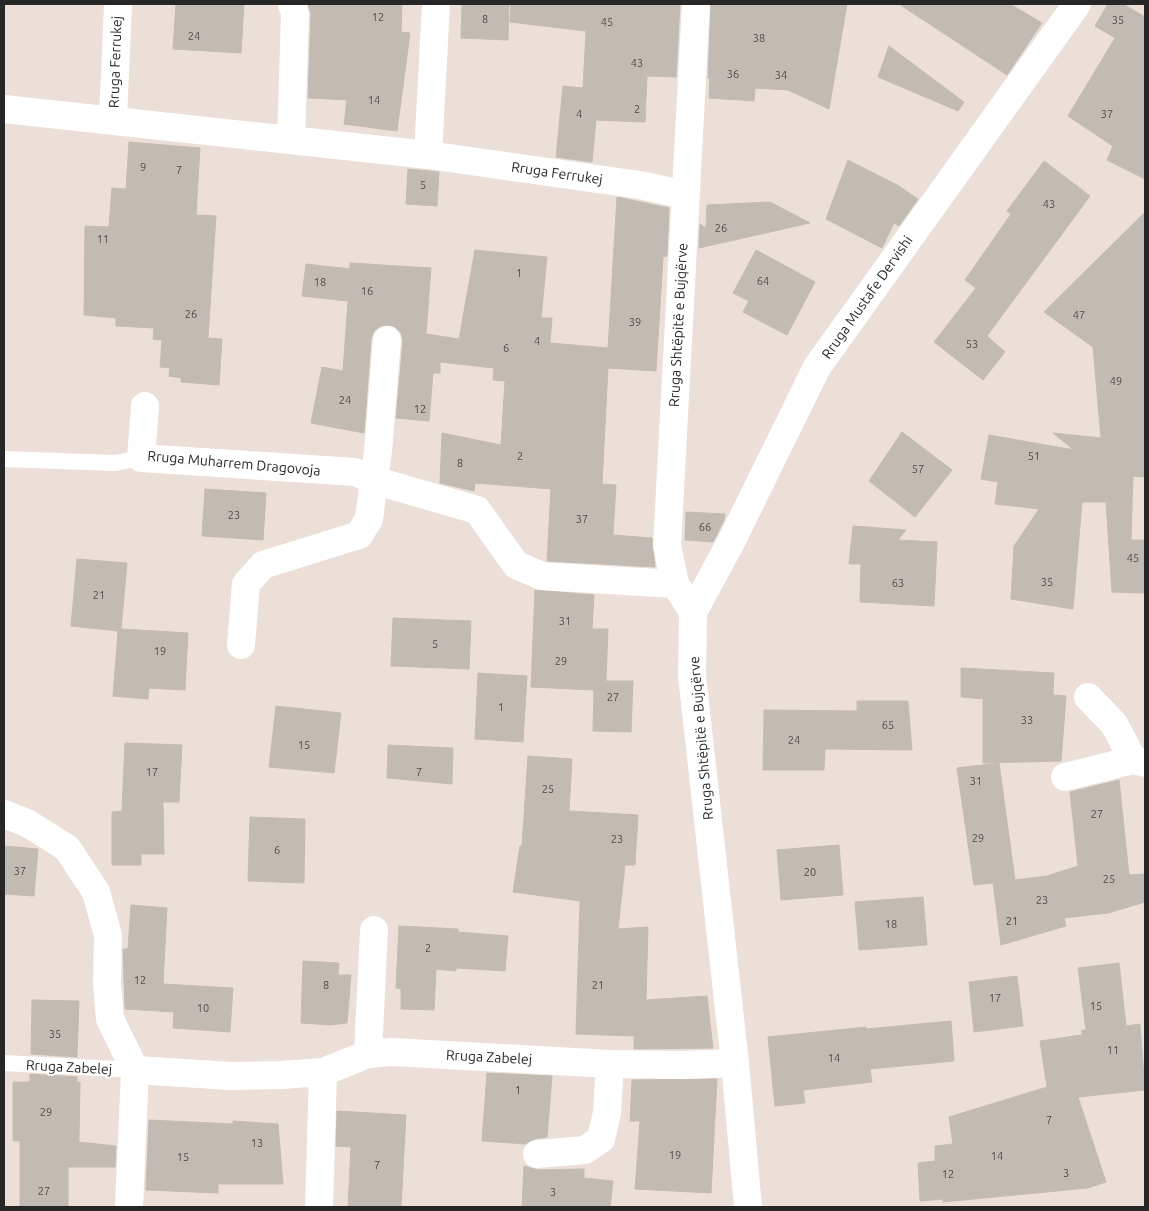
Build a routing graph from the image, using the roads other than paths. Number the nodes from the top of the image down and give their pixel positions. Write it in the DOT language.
graph roads {
  1 [pos="118,4"];
  2 [pos="292,4"];
  3 [pos="436,4"];
  4 [pos="696,4"];
  5 [pos="1077,4"];
  6 [pos="4,109"];
  7 [pos="113,120"];
  8 [pos="291,140"];
  9 [pos="428,155"];
  10 [pos="685,195"];
  11 [pos="387,340"];
  12 [pos="145,406"];
  13 [pos="141,458"];
  14 [pos="4,459"];
  15 [pos="374,480"];
  16 [pos="675,584"];
  17 [pos="693,612"];
  18 [pos="241,645"];
  19 [pos="1088,697"];
  20 [pos="1139,761"];
  21 [pos="1066,777"];
  22 [pos="4,814"];
  23 [pos="374,930"];
  24 [pos="368,1054"];
  25 [pos="4,1063"];
  26 [pos="735,1063"];
  27 [pos="610,1064"];
  28 [pos="135,1070"];
  29 [pos="323,1072"];
  30 [pos="537,1154"];
  31 [pos="129,1207"];
  32 [pos="319,1207"];
  33 [pos="748,1207"];
  1 -- 7 [label="street, Rruga Ferrukej"];
  2 -- 8 [label="street"];
  3 -- 9 [label="street"];
  4 -- 10 [label="street, Rruga Shtëpitë e Bujqërve"];
  5 -- 17 [label="street, Rruga Mustafe Dervishi"];
  6 -- 7 [label="street, Rruga Ferrukej"];
  7 -- 8 [label="street, Rruga Ferrukej"];
  8 -- 9 [label="street, Rruga Ferrukej"];
  9 -- 10 [label="street, Rruga Ferrukej"];
  10 -- 16 [label="street, Rruga Shtëpitë e Bujqërve"];
  11 -- 15 [label="street"];
  12 -- 13 [label="street, Rruga Muharrem Dragovoja"];
  13 -- 14 [label="lane"];
  13 -- 15 [label="street, Rruga Muharrem Dragovoja"];
  15 -- 16 [label="street, Rruga Muharrem Dragovoja"];
  15 -- 18 [label="street"];
  16 -- 17 [label="street, Rruga Shtëpitë e Bujqërve"];
  17 -- 26 [label="street, Rruga Shtëpitë e Bujqërve"];
  19 -- 20 [label="street"];
  20 -- 21 [label="street"];
  22 -- 28 [label="street, Rruga Zabelej"];
  23 -- 24 [label="street"];
  24 -- 27 [label="street, Rruga Zabelej"];
  24 -- 29 [label="street, Rruga Zabelej"];
  25 -- 28 [label="lane, Rruga Zabelej"];
  26 -- 27 [label="street, Rruga Zabelej"];
  26 -- 33 [label="street, Rruga Shtëpitë e Bujqërve"];
  27 -- 30 [label="street"];
  28 -- 29 [label="street, Rruga Zabelej"];
  28 -- 31 [label="street, Rruga Zabelej"];
  29 -- 32 [label="street"];
}
